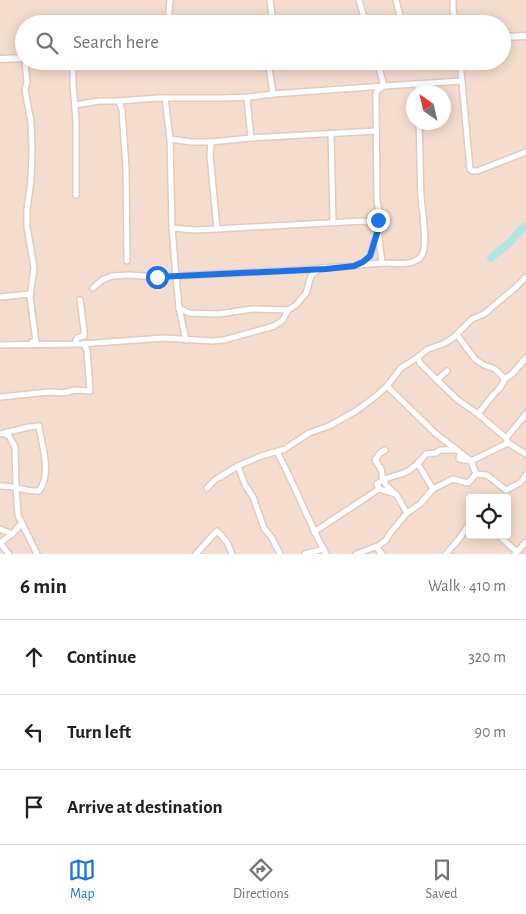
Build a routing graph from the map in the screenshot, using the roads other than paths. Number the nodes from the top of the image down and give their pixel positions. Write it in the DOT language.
graph roads {
  1 [pos="170,0"];
  2 [pos="270,0"];
  3 [pos="359,0"];
  4 [pos="396,0"];
  5 [pos="453,0"];
  6 [pos="169,15"];
  7 [pos="272,15"];
  8 [pos="363,15"];
  9 [pos="400,15"];
  10 [pos="454,15"];
  11 [pos="526,36"];
  12 [pos="511,37"];
  13 [pos="15,58"];
  14 [pos="0,59"];
  15 [pos="25,70"];
  16 [pos="73,70"];
  17 [pos="269,70"];
  18 [pos="380,70"];
  19 [pos="461,70"];
  20 [pos="462,81"];
  21 [pos="418,84"];
  22 [pos="384,86"];
  23 [pos="273,94"];
  24 [pos="249,97"];
  25 [pos="165,98"];
  26 [pos="119,101"];
  27 [pos="75,105"];
  28 [pos="419,130"];
  29 [pos="376,131"];
  30 [pos="331,133"];
  31 [pos="251,138"];
  32 [pos="170,139"];
  33 [pos="211,142"];
  34 [pos="526,152"];
  35 [pos="76,195"];
  36 [pos="378,220"];
  37 [pos="333,223"];
  38 [pos="172,228"];
  39 [pos="217,229"];
  40 [pos="378,230"];
  41 [pos="127,261"];
  42 [pos="382,263"];
  43 [pos="354,266"];
  44 [pos="320,268"];
  45 [pos="176,276"];
  46 [pos="526,277"];
  47 [pos="93,288"];
  48 [pos="31,294"];
  49 [pos="0,297"];
  50 [pos="80,300"];
  51 [pos="179,308"];
  52 [pos="288,310"];
  53 [pos="457,335"];
  54 [pos="186,340"];
  55 [pos="84,343"];
  56 [pos="75,344"];
  57 [pos="0,345"];
  58 [pos="418,357"];
  59 [pos="526,358"];
  60 [pos="447,371"];
  61 [pos="506,379"];
  62 [pos="437,380"];
  63 [pos="387,386"];
  64 [pos="0,397"];
  65 [pos="478,414"];
  66 [pos="526,414"];
  67 [pos="2,433"];
  68 [pos="507,440"];
  69 [pos="385,450"];
  70 [pos="458,451"];
  71 [pos="277,452"];
  72 [pos="526,454"];
  73 [pos="470,461"];
  74 [pos="418,464"];
  75 [pos="238,466"];
  76 [pos="476,474"];
  77 [pos="526,475"];
  78 [pos="383,479"];
  79 [pos="0,486"];
  80 [pos="16,487"];
  81 [pos="207,488"];
  82 [pos="380,489"];
  83 [pos="433,489"];
  84 [pos="394,493"];
  85 [pos="407,513"];
  86 [pos="22,524"];
  87 [pos="0,529"];
  88 [pos="466,529"];
  89 [pos="314,532"];
  90 [pos="12,534"];
  91 [pos="502,539"];
  92 [pos="526,542"];
  93 [pos="0,543"];
  94 [pos="376,547"];
  95 [pos="325,552"];
  96 [pos="516,553"];
  97 [pos="9,554"];
  98 [pos="37,554"];
  99 [pos="196,554"];
  100 [pos="232,554"];
  101 [pos="280,554"];
  102 [pos="305,554"];
  103 [pos="356,554"];
  104 [pos="382,554"];
  105 [pos="446,554"];
  1 -- 6 [label="street"];
  2 -- 7 [label="street"];
  3 -- 8 [label="street"];
  4 -- 9 [label="street"];
  5 -- 10 [label="street"];
  11 -- 12 [label="street"];
  13 -- 14 [label="street"];
  15 -- 48 [label="street"];
  16 -- 27 [label="street"];
  17 -- 23 [label="street"];
  18 -- 22 [label="street"];
  19 -- 20 [label="street"];
  20 -- 21 [label="street"];
  20 -- 34 [label="street"];
  21 -- 22 [label="street"];
  22 -- 23 [label="street"];
  22 -- 29 [label="street"];
  23 -- 24 [label="street"];
  24 -- 25 [label="street"];
  24 -- 31 [label="street"];
  25 -- 26 [label="street"];
  25 -- 32 [label="street"];
  26 -- 27 [label="street"];
  26 -- 41 [label="street"];
  27 -- 35 [label="street"];
  28 -- 42 [label="street"];
  29 -- 30 [label="street"];
  29 -- 36 [label="street"];
  30 -- 31 [label="street"];
  30 -- 37 [label="street"];
  31 -- 33 [label="street"];
  32 -- 33 [label="street"];
  32 -- 38 [label="street"];
  33 -- 39 [label="street"];
  36 -- 37 [label="street"];
  36 -- 40 [label="street"];
  37 -- 39 [label="street"];
  38 -- 39 [label="street"];
  38 -- 45 [label="street"];
  40 -- 42 [label="street"];
  40 -- 43 [label="street"];
  42 -- 43 [label="street"];
  43 -- 44 [label="street"];
  44 -- 45 [label="street"];
  44 -- 52 [label="street"];
  45 -- 47 [label="street"];
  45 -- 51 [label="street"];
  46 -- 53 [label="street"];
  48 -- 49 [label="street"];
  48 -- 57 [label="street"];
  50 -- 56 [label="street"];
  51 -- 52 [label="street"];
  51 -- 54 [label="street"];
  52 -- 54 [label="street"];
  53 -- 58 [label="street"];
  53 -- 61 [label="street"];
  54 -- 55 [label="street"];
  55 -- 56 [label="street"];
  55 -- 64 [label="street"];
  56 -- 57 [label="street"];
  58 -- 62 [label="street"];
  58 -- 63 [label="street"];
  59 -- 61 [label="street"];
  60 -- 62 [label="street"];
  61 -- 65 [label="street"];
  62 -- 65 [label="street"];
  63 -- 70 [label="street"];
  63 -- 71 [label="street"];
  65 -- 68 [label="street"];
  66 -- 68 [label="street"];
  67 -- 80 [label="street"];
  67 -- 80 [label="street"];
  68 -- 72 [label="street"];
  68 -- 73 [label="street"];
  69 -- 78 [label="street"];
  70 -- 73 [label="street"];
  70 -- 74 [label="street"];
  71 -- 75 [label="street"];
  71 -- 89 [label="street"];
  73 -- 76 [label="street"];
  74 -- 78 [label="street"];
  74 -- 83 [label="street"];
  75 -- 81 [label="street"];
  75 -- 101 [label="street"];
  76 -- 77 [label="street"];
  76 -- 83 [label="street"];
  78 -- 82 [label="street"];
  78 -- 84 [label="street"];
  79 -- 80 [label="street"];
  80 -- 86 [label="street"];
  82 -- 84 [label="street"];
  82 -- 89 [label="street"];
  83 -- 85 [label="street"];
  84 -- 85 [label="street"];
  85 -- 94 [label="street"];
  86 -- 90 [label="street"];
  86 -- 98 [label="street"];
  87 -- 90 [label="street"];
  88 -- 105 [label="street"];
  89 -- 95 [label="street"];
  90 -- 93 [label="street"];
  91 -- 96 [label="street"];
  92 -- 96 [label="street"];
  93 -- 97 [label="street"];
  94 -- 103 [label="street"];
  94 -- 104 [label="street"];
  95 -- 102 [label="street"];
  99 -- 100 [label="street"];
}
